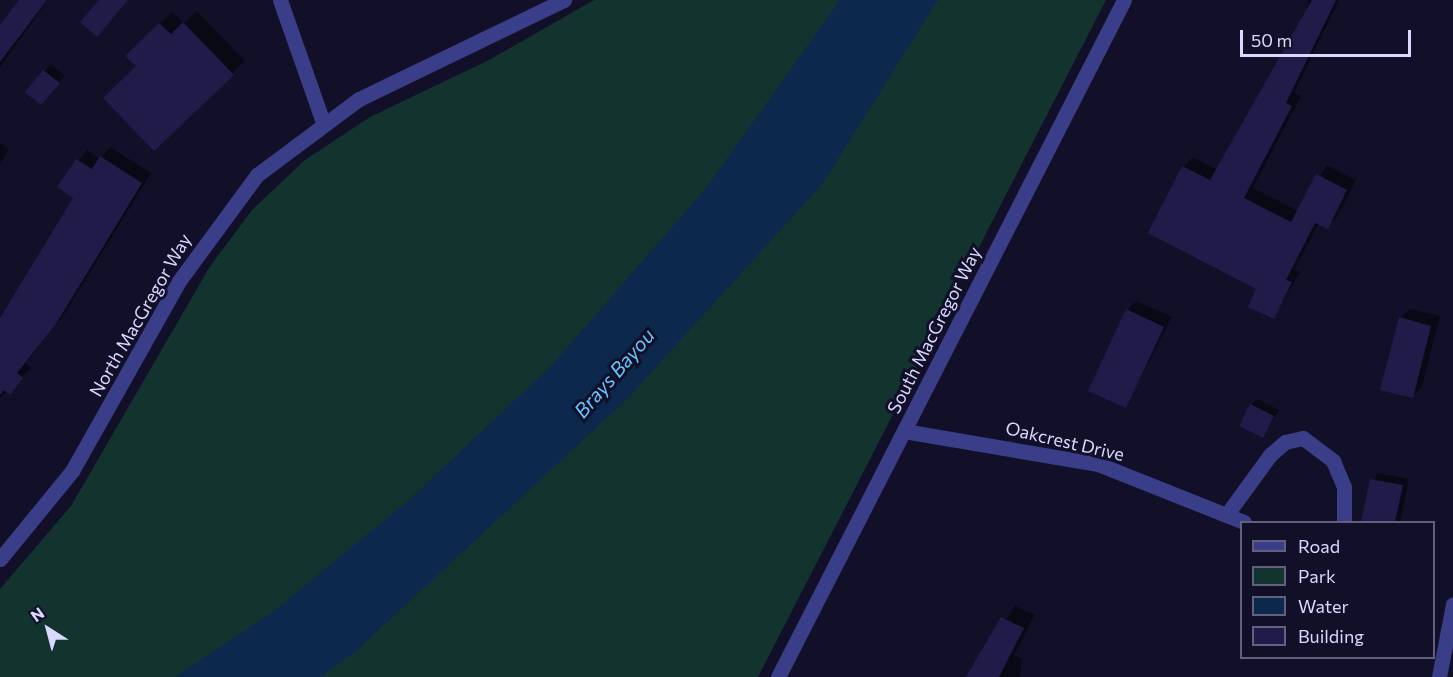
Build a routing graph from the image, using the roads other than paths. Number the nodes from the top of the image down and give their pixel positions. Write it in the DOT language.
graph roads {
  1 [pos="280,0"];
  2 [pos="564,0"];
  3 [pos="1124,0"];
  4 [pos="323,122"];
  5 [pos="904,431"];
  6 [pos="1227,514"];
  7 [pos="1242,521"];
  8 [pos="1344,521"];
  9 [pos="0,559"];
  10 [pos="1453,604"];
  11 [pos="1435,622"];
  12 [pos="1451,630"];
  13 [pos="778,677"];
  14 [pos="1439,677"];
  1 -- 4 [label="street"];
  2 -- 4 [label="street, North MacGregor Way"];
  3 -- 5 [label="street, South MacGregor Way"];
  4 -- 9 [label="street, North MacGregor Way"];
  5 -- 6 [label="street, Oakcrest Drive"];
  5 -- 13 [label="street, South MacGregor Way"];
  6 -- 7 [label="street, Oakcrest Drive"];
  6 -- 8 [label="street"];
  10 -- 12 [label="street"];
  11 -- 12 [label="street"];
  12 -- 14 [label="street"];
}
